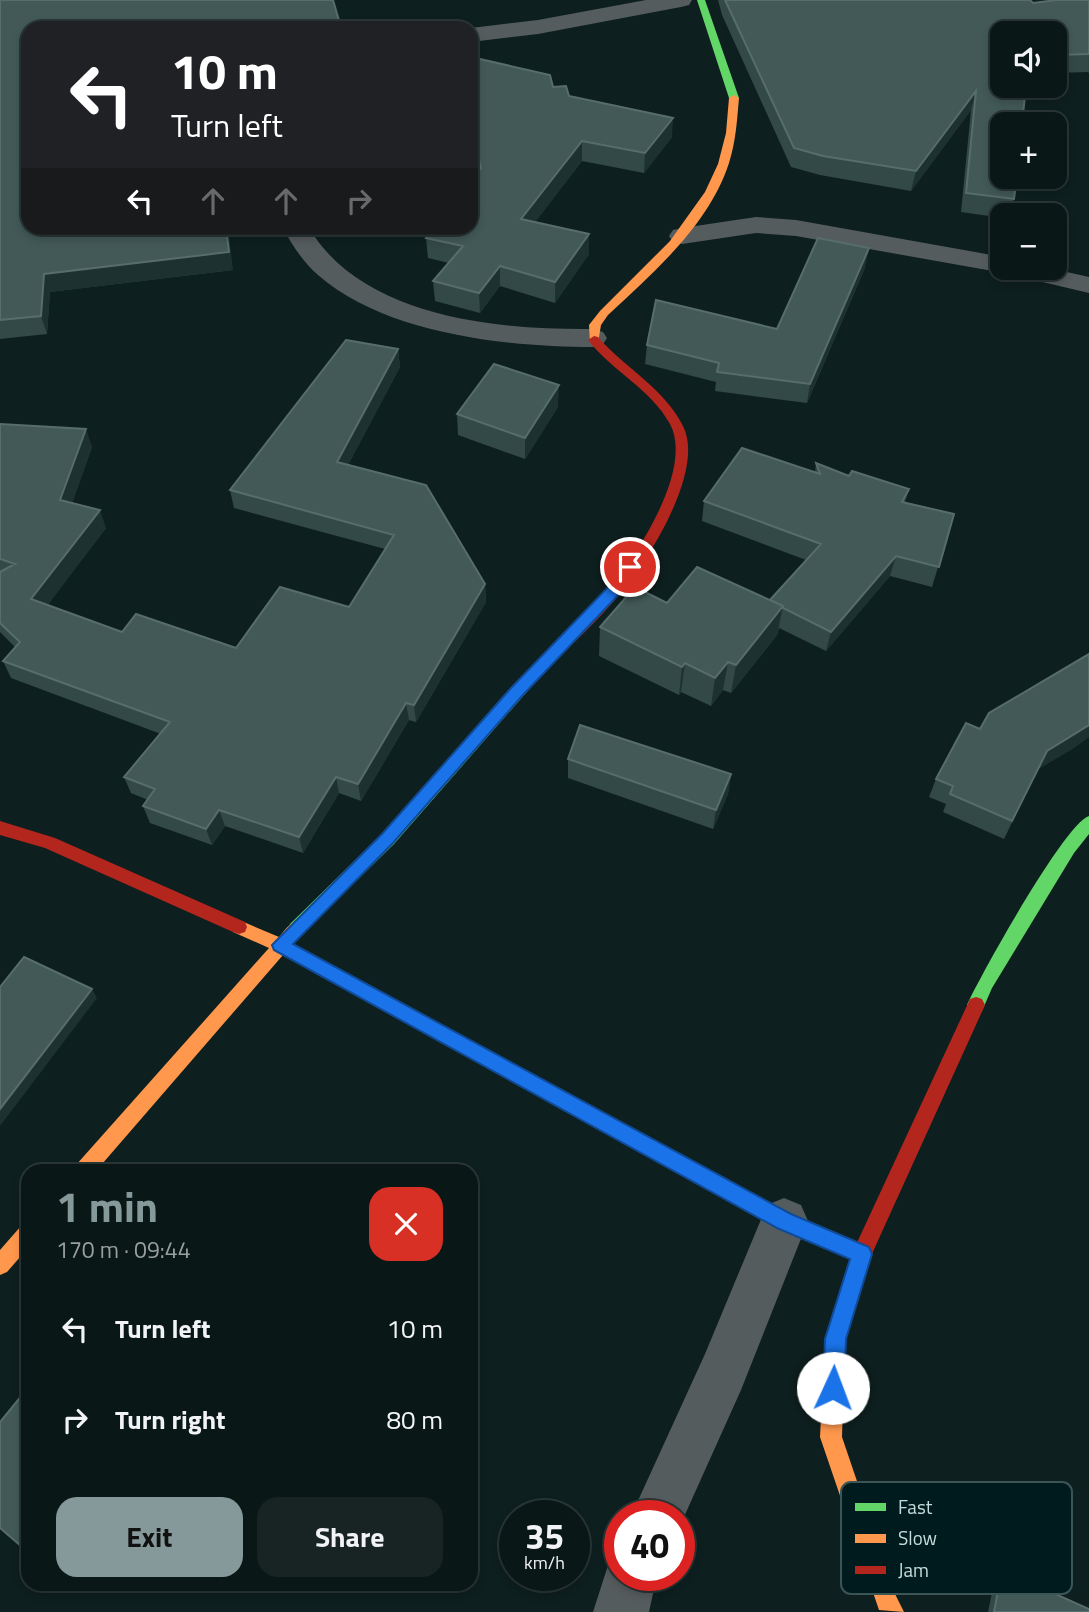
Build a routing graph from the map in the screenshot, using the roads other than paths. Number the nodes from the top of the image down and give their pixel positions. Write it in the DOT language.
graph roads {
  1 [pos="681,0"];
  2 [pos="701,0"];
  3 [pos="478,34"];
  4 [pos="300,235"];
  5 [pos="682,236"];
  6 [pos="990,263"];
  7 [pos="1067,280"];
  8 [pos="1089,285"];
  9 [pos="593,338"];
  10 [pos="1089,822"];
  11 [pos="0,828"];
  12 [pos="280,945"];
  13 [pos="89,1164"];
  14 [pos="784,1221"];
  15 [pos="21,1241"];
  16 [pos="862,1254"];
  17 [pos="0,1265"];
  18 [pos="846,1482"];
  19 [pos="664,1500"];
  20 [pos="626,1591"];
  21 [pos="884,1594"];
  22 [pos="621,1612"];
  23 [pos="893,1612"];
  1 -- 3 [label="street"];
  2 -- 5 [label="street"];
  4 -- 9 [label="street"];
  5 -- 6 [label="street"];
  5 -- 9 [label="street"];
  7 -- 8 [label="street"];
  9 -- 12 [label="street"];
  10 -- 16 [label="street"];
  11 -- 12 [label="street"];
  12 -- 13 [label="street"];
  12 -- 14 [label="street"];
  14 -- 16 [label="street"];
  14 -- 19 [label="street"];
  15 -- 17 [label="street"];
  16 -- 18 [label="street"];
  20 -- 22 [label="street"];
  21 -- 23 [label="street"];
}
